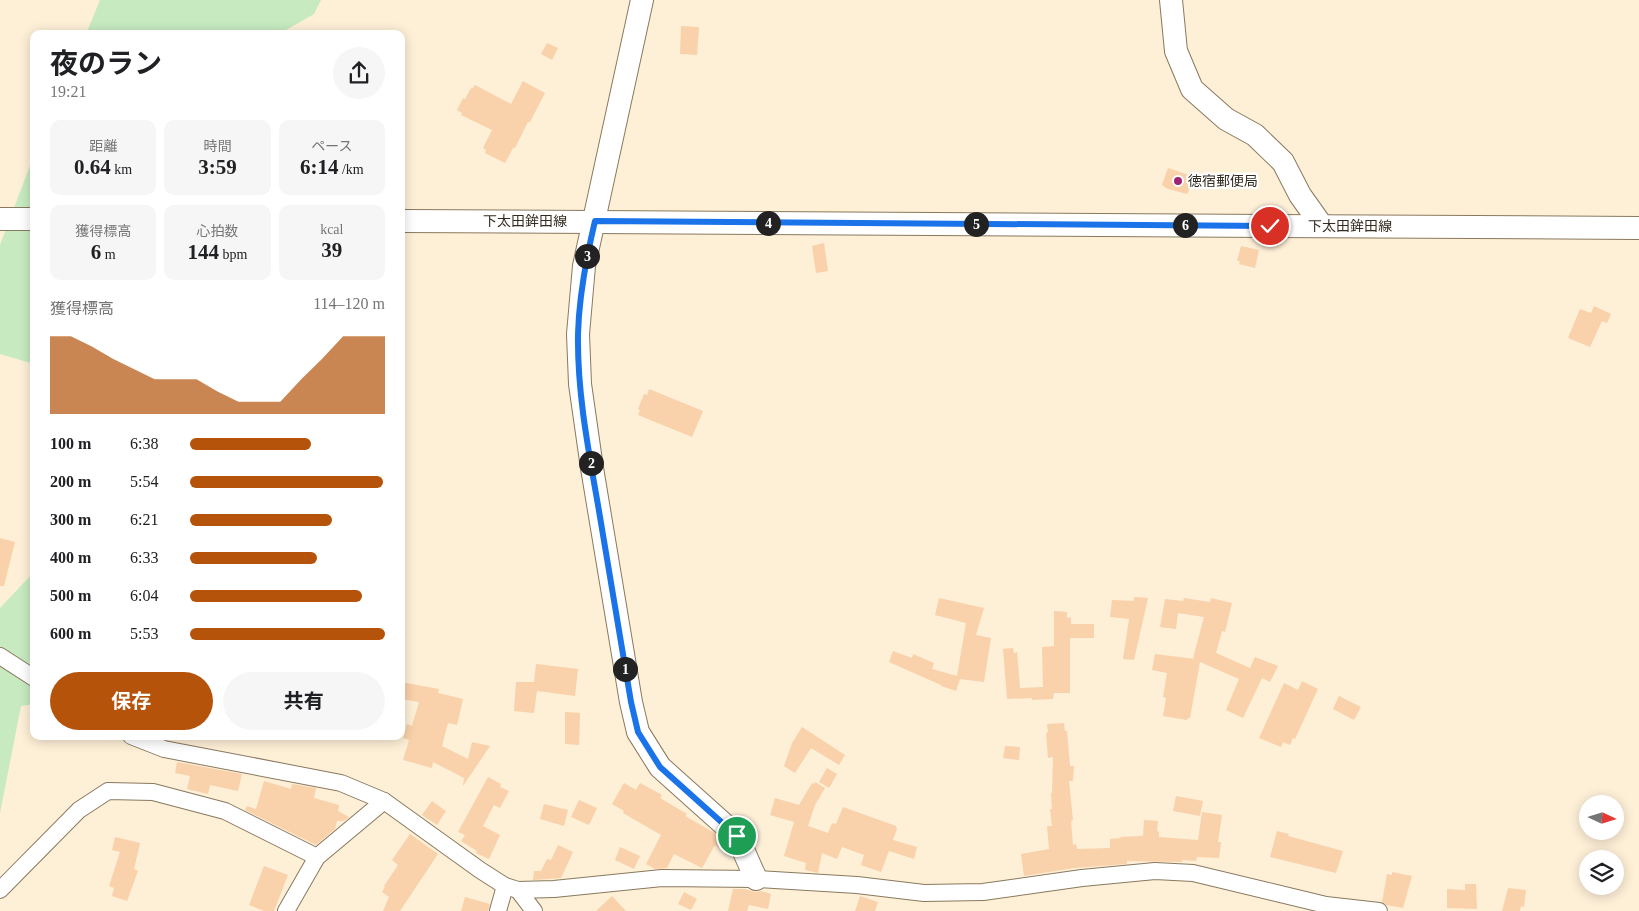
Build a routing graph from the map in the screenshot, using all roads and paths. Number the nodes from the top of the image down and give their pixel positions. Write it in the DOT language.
graph roads {
  1 [pos="642,0"];
  2 [pos="1172,0"];
  3 [pos="0,219"];
  4 [pos="30,219"];
  5 [pos="405,221"];
  6 [pos="595,221"];
  7 [pos="1322,226"];
  8 [pos="1639,228"];
  9 [pos="0,656"];
  10 [pos="30,675"];
  11 [pos="141,740"];
  12 [pos="384,801"];
  13 [pos="317,856"];
  14 [pos="756,879"];
  15 [pos="512,888"];
  16 [pos="0,890"];
  17 [pos="286,911"];
  18 [pos="498,911"];
  19 [pos="534,911"];
  20 [pos="1379,911"];
  1 -- 6 [label="main road"];
  2 -- 7 [label="main road"];
  3 -- 4 [label="main road"];
  5 -- 6 [label="main road, 下太田鉾田線"];
  6 -- 7 [label="main road, 下太田鉾田線"];
  6 -- 14 [label="main road"];
  7 -- 8 [label="main road, 下太田鉾田線"];
  9 -- 10 [label="street"];
  11 -- 12 [label="street"];
  12 -- 13 [label="street"];
  12 -- 15 [label="street"];
  13 -- 16 [label="street"];
  13 -- 17 [label="street"];
  14 -- 15 [label="street"];
  14 -- 20 [label="street"];
  15 -- 18 [label="street"];
  15 -- 19 [label="street"];
}
